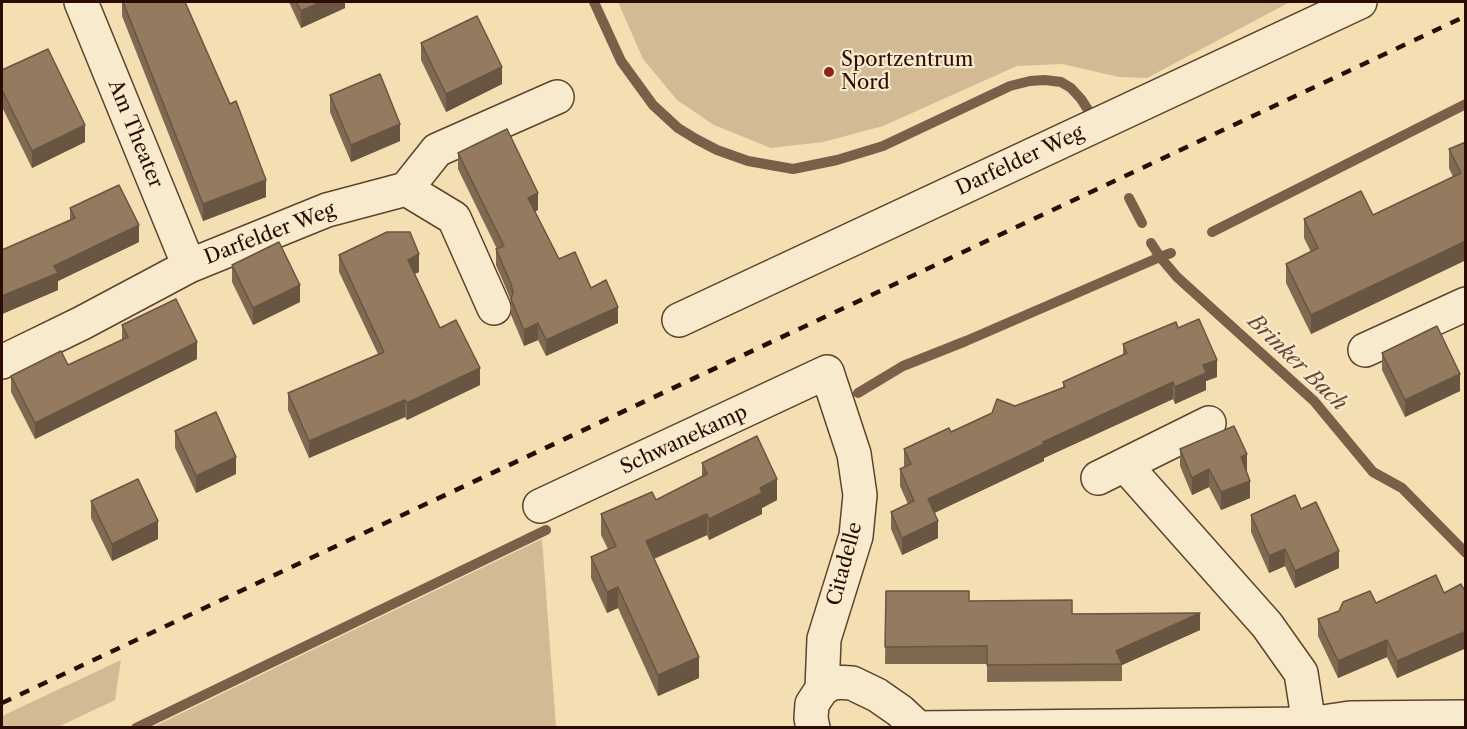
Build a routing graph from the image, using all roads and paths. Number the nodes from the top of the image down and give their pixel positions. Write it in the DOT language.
graph roads {
  1 [pos="81,2"];
  2 [pos="1360,2"];
  3 [pos="557,97"];
  4 [pos="406,189"];
  5 [pos="189,266"];
  6 [pos="1466,304"];
  7 [pos="494,308"];
  8 [pos="679,320"];
  9 [pos="1365,350"];
  10 [pos="2,362"];
  11 [pos="828,372"];
  12 [pos="1209,423"];
  13 [pos="540,506"];
  14 [pos="822,689"];
  15 [pos="1466,717"];
  16 [pos="1310,724"];
  17 [pos="915,727"];
  18 [pos="813,728"];
  1 -- 5 [label="street, Am Theater"];
  2 -- 8 [label="street, Darfelder Weg"];
  3 -- 4 [label="street"];
  4 -- 5 [label="street, Darfelder Weg"];
  4 -- 7 [label="street"];
  5 -- 10 [label="street, Darfelder Weg"];
  6 -- 9 [label="street"];
  11 -- 13 [label="street, Schwanekamp"];
  11 -- 14 [label="street, Citadelle"];
  12 -- 16 [label="street"];
  14 -- 17 [label="street"];
  14 -- 18 [label="street, Citadelle"];
  15 -- 16 [label="street"];
  16 -- 17 [label="street"];
}
